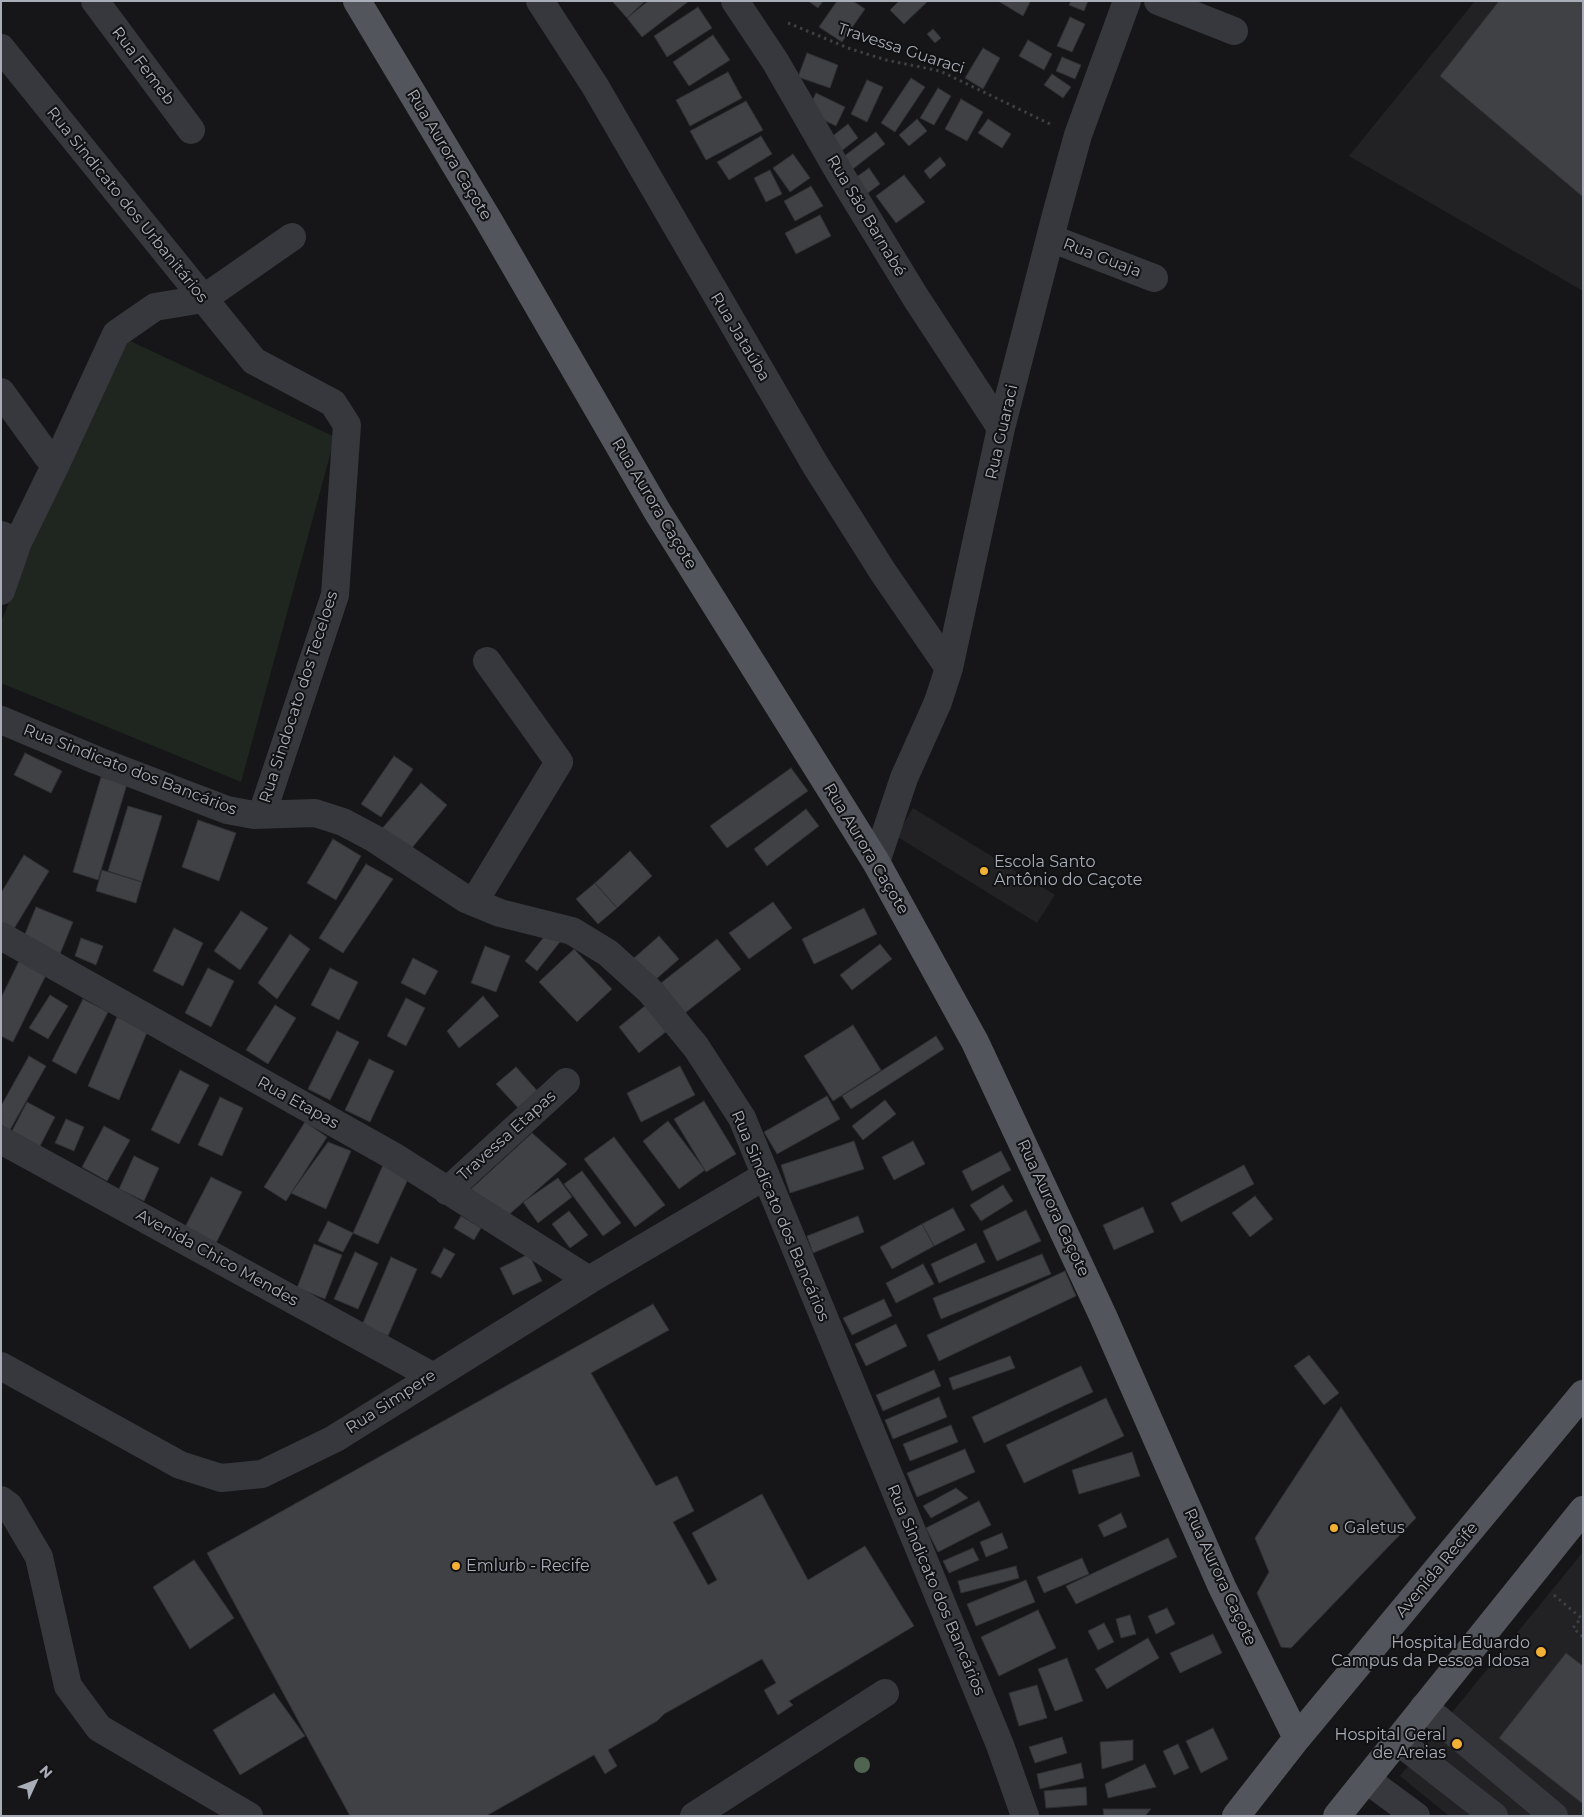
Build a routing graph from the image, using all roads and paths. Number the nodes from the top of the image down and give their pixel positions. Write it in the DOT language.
graph roads {
  1 [pos="94,1"];
  2 [pos="357,1"];
  3 [pos="540,1"];
  4 [pos="735,1"];
  5 [pos="1127,1"];
  6 [pos="1158,1"];
  7 [pos="783,21"];
  8 [pos="1234,31"];
  9 [pos="1,48"];
  10 [pos="190,130"];
  11 [pos="1078,135"];
  12 [pos="292,237"];
  13 [pos="1050,238"];
  14 [pos="1154,278"];
  15 [pos="203,299"];
  16 [pos="254,361"];
  17 [pos="1,392"];
  18 [pos="1001,428"];
  19 [pos="52,460"];
  20 [pos="10,539"];
  21 [pos="1,592"];
  22 [pos="487,661"];
  23 [pos="950,668"];
  24 [pos="1,720"];
  25 [pos="262,814"];
  26 [pos="876,862"];
  27 [pos="474,902"];
  28 [pos="1,936"];
  29 [pos="566,1082"];
  30 [pos="1,1140"];
  31 [pos="765,1176"];
  32 [pos="447,1190"];
  33 [pos="589,1280"];
  34 [pos="1,1366"];
  35 [pos="432,1376"];
  36 [pos="1583,1394"];
  37 [pos="1,1500"];
  38 [pos="1583,1510"];
  39 [pos="1550,1592"];
  40 [pos="1583,1637"];
  41 [pos="885,1693"];
  42 [pos="1424,1707"];
  43 [pos="1297,1738"];
  44 [pos="1398,1741"];
  45 [pos="1368,1778"];
  46 [pos="249,1816"];
  47 [pos="694,1816"];
  48 [pos="1025,1816"];
  49 [pos="1236,1816"];
  50 [pos="1337,1816"];
  51 [pos="1416,1816"];
  52 [pos="1494,1816"];
  53 [pos="1554,1816"];
  1 -- 10 [label="street, Rua Femeb"];
  2 -- 26 [label="main road, Rua Aurora Caçote"];
  3 -- 23 [label="street, Rua Jataúba"];
  4 -- 18 [label="street, Rua São Barnabé"];
  5 -- 11 [label="street, Rua Guaraci"];
  6 -- 8 [label="street"];
  7 -- 11 [label="path, Travessa Guaraci"];
  9 -- 15 [label="street, Rua Sindicato dos Urbanitários"];
  11 -- 13 [label="street, Rua Guaraci"];
  12 -- 15 [label="street"];
  13 -- 14 [label="street, Rua Guaja"];
  13 -- 18 [label="street, Rua Guaraci"];
  15 -- 16 [label="street, Rua Sindicato dos Urbanitários"];
  15 -- 19 [label="street"];
  16 -- 25 [label="street, Rua Sindocato dos Teceloes"];
  17 -- 19 [label="street"];
  18 -- 23 [label="street, Rua Guaraci"];
  19 -- 20 [label="street"];
  20 -- 21 [label="street"];
  22 -- 27 [label="street"];
  23 -- 26 [label="street, Rua Guaraci"];
  24 -- 25 [label="street, Rua Sindicato dos Bancários"];
  25 -- 27 [label="street, Rua Sindicato dos Bancários"];
  26 -- 43 [label="main road, Rua Aurora Caçote"];
  27 -- 31 [label="street, Rua Sindicato dos Bancários"];
  28 -- 32 [label="street, Rua Etapas"];
  29 -- 32 [label="street, Travessa Etapas"];
  30 -- 35 [label="street, Avenida Chico Mendes"];
  31 -- 33 [label="street, Rua Simpere"];
  31 -- 48 [label="street, Rua Sindicato dos Bancários"];
  32 -- 33 [label="street, Rua Etapas"];
  33 -- 35 [label="street, Rua Simpere"];
  34 -- 35 [label="street, Rua Simpere"];
  36 -- 43 [label="main road, Avenida Recife"];
  37 -- 46 [label="street"];
  38 -- 42 [label="main road"];
  39 -- 40 [label="path"];
  41 -- 47 [label="street"];
  42 -- 44 [label="main road"];
  42 -- 53 [label="street"];
  43 -- 49 [label="main road, Avenida Recife"];
  44 -- 45 [label="main road"];
  44 -- 52 [label="street"];
  45 -- 50 [label="main road"];
  45 -- 51 [label="street"];
}
